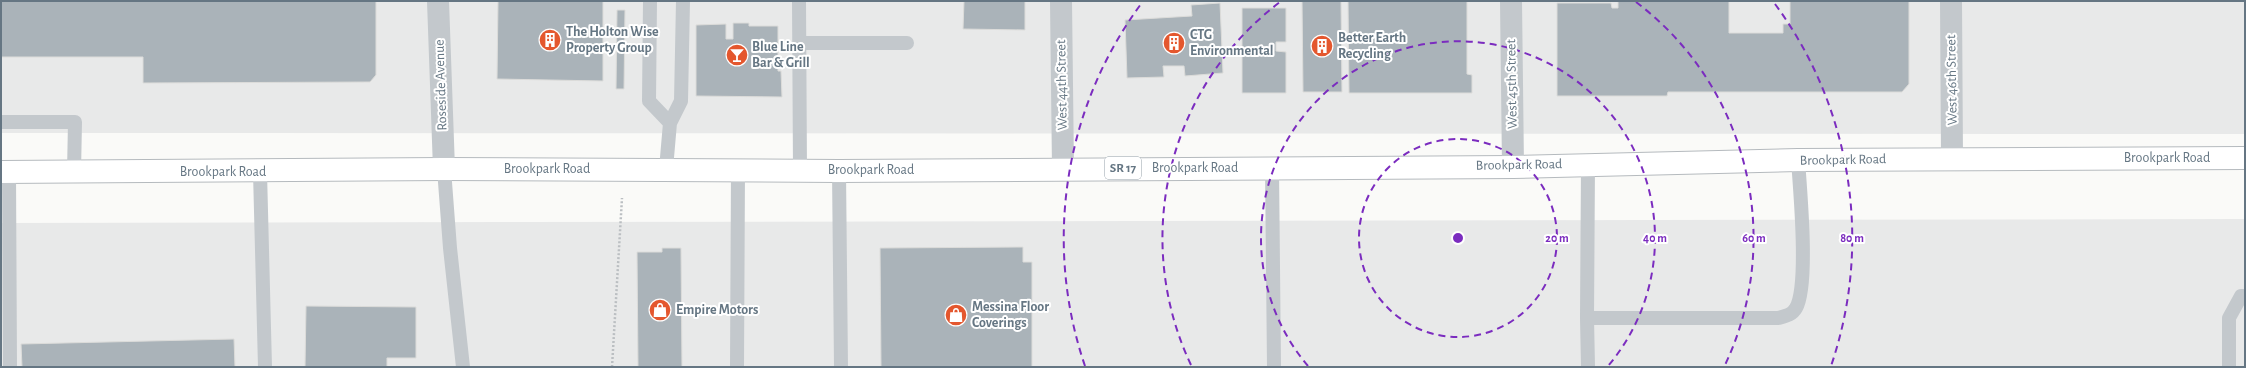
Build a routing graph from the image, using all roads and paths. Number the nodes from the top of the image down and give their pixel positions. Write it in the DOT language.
graph roads {
  1 [pos="438,1"];
  2 [pos="650,1"];
  3 [pos="683,1"];
  4 [pos="800,1"];
  5 [pos="1060,1"];
  6 [pos="1511,1"];
  7 [pos="1951,1"];
  8 [pos="800,43"];
  9 [pos="907,43"];
  10 [pos="1,122"];
  11 [pos="670,123"];
  12 [pos="1952,158"];
  13 [pos="2245,158"];
  14 [pos="1798,160"];
  15 [pos="1588,164"];
  16 [pos="1272,167"];
  17 [pos="1513,167"];
  18 [pos="444,169"];
  19 [pos="624,169"];
  20 [pos="666,169"];
  21 [pos="1063,169"];
  22 [pos="738,170"];
  23 [pos="800,171"];
  24 [pos="839,171"];
  25 [pos="5,172"];
  26 [pos="74,172"];
  27 [pos="260,172"];
  28 [pos="2245,296"];
  29 [pos="1587,318"];
  30 [pos="10,367"];
  31 [pos="265,367"];
  32 [pos="463,367"];
  33 [pos="612,367"];
  34 [pos="737,367"];
  35 [pos="841,367"];
  36 [pos="1274,367"];
  37 [pos="1588,367"];
  38 [pos="2229,367"];
  1 -- 18 [label="street, Roseside Avenue"];
  2 -- 11 [label="lane"];
  3 -- 11 [label="lane"];
  4 -- 8 [label="lane"];
  5 -- 21 [label="street, West 44th Street"];
  6 -- 17 [label="street, West 45th Street"];
  7 -- 12 [label="street, West 46th Street"];
  8 -- 9 [label="lane"];
  8 -- 23 [label="lane"];
  10 -- 26 [label="lane"];
  11 -- 20 [label="lane"];
  12 -- 13 [label="main road, Brookpark Road / SR 17"];
  12 -- 14 [label="main road, Brookpark Road / SR 17"];
  14 -- 15 [label="main road, Brookpark Road / SR 17"];
  14 -- 29 [label="lane"];
  15 -- 17 [label="main road, Brookpark Road / SR 17"];
  15 -- 29 [label="lane"];
  16 -- 17 [label="main road, Brookpark Road / SR 17"];
  16 -- 21 [label="main road, Brookpark Road / SR 17"];
  16 -- 36 [label="lane"];
  18 -- 19 [label="main road, Brookpark Road / SR 17"];
  18 -- 27 [label="main road, Brookpark Road / SR 17"];
  18 -- 32 [label="lane"];
  19 -- 20 [label="main road, Brookpark Road / SR 17"];
  19 -- 33 [label="path"];
  20 -- 22 [label="main road, Brookpark Road / SR 17"];
  21 -- 24 [label="main road, Brookpark Road / SR 17"];
  22 -- 23 [label="main road, Brookpark Road / SR 17"];
  22 -- 34 [label="lane"];
  23 -- 24 [label="main road, Brookpark Road / SR 17"];
  24 -- 35 [label="lane"];
  25 -- 26 [label="main road, Brookpark Road / SR 17"];
  25 -- 30 [label="lane"];
  26 -- 27 [label="main road, Brookpark Road / SR 17"];
  27 -- 31 [label="lane"];
  28 -- 38 [label="lane"];
  29 -- 37 [label="lane"];
}
